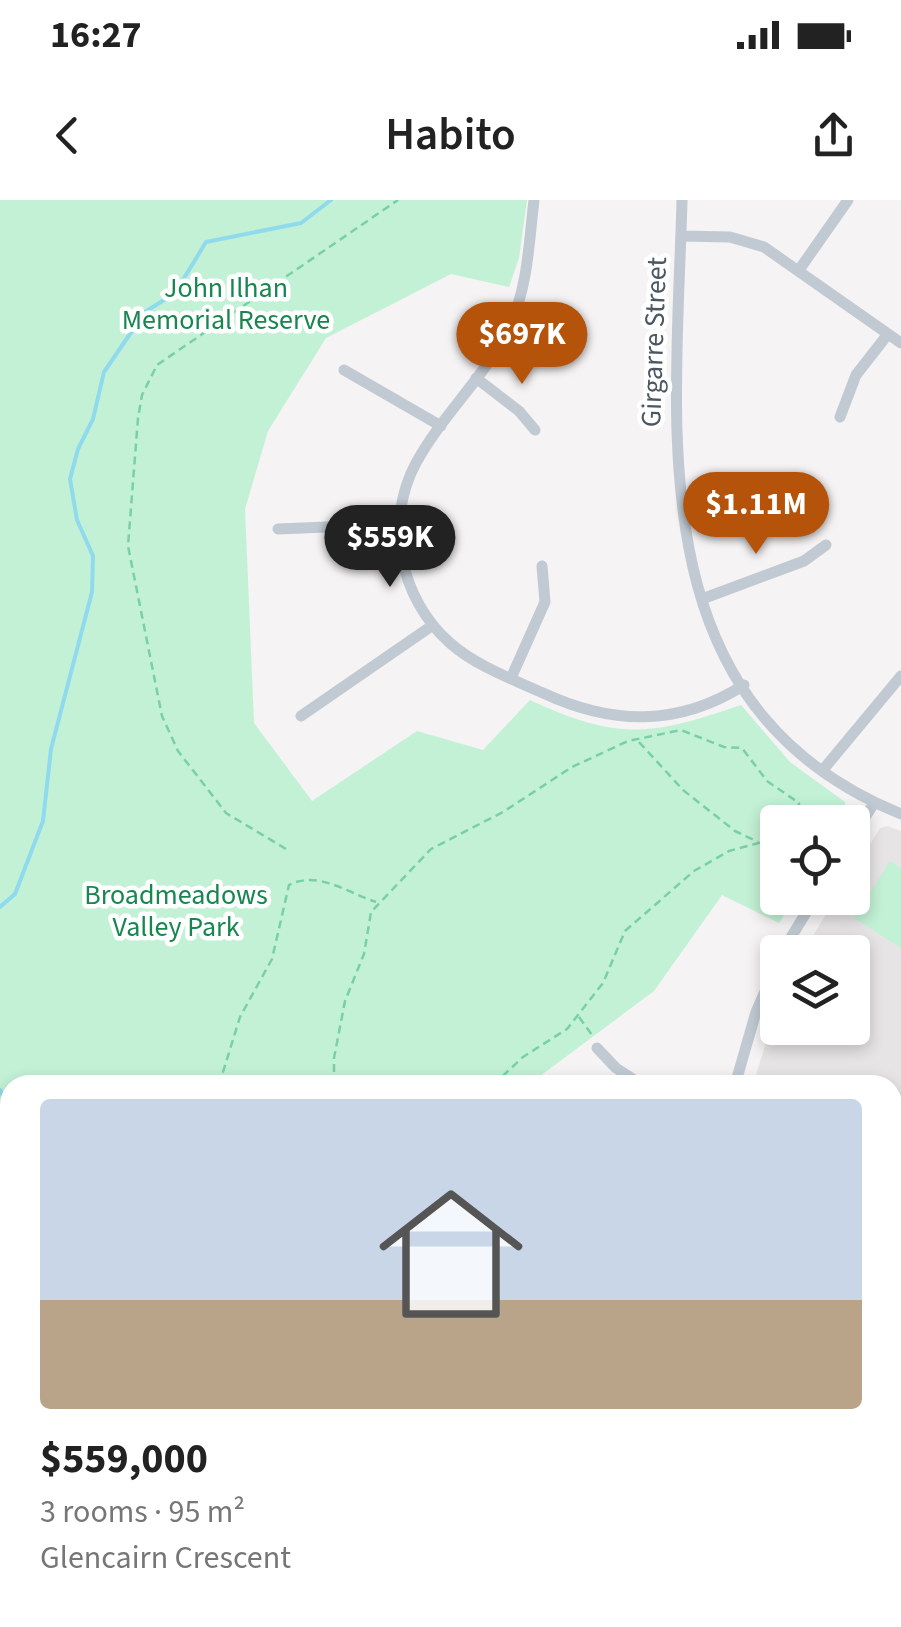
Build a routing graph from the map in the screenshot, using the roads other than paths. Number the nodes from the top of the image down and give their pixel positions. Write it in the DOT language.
graph roads {
  1 [pos="534,200"];
  2 [pos="682,200"];
  3 [pos="848,200"];
  4 [pos="681,236"];
  5 [pos="799,270"];
  6 [pos="888,334"];
  7 [pos="901,343"];
  8 [pos="344,370"];
  9 [pos="476,378"];
  10 [pos="840,417"];
  11 [pos="441,426"];
  12 [pos="535,430"];
  13 [pos="399,524"];
  14 [pos="278,529"];
  15 [pos="826,545"];
  16 [pos="542,566"];
  17 [pos="702,599"];
  18 [pos="433,625"];
  19 [pos="901,676"];
  20 [pos="511,678"];
  21 [pos="744,685"];
  22 [pos="301,716"];
  23 [pos="822,771"];
  24 [pos="874,803"];
  25 [pos="870,809"];
  26 [pos="901,814"];
  27 [pos="760,1003"];
  28 [pos="595,1042"];
  29 [pos="627,1075"];
  30 [pos="738,1075"];
  1 -- 9 [label="street"];
  2 -- 4 [label="street, Girgarre Street"];
  3 -- 5 [label="street"];
  4 -- 5 [label="street"];
  4 -- 17 [label="street, Girgarre Street"];
  5 -- 6 [label="street"];
  6 -- 7 [label="street"];
  6 -- 10 [label="street"];
  8 -- 11 [label="street"];
  9 -- 11 [label="street"];
  9 -- 12 [label="street"];
  11 -- 13 [label="street"];
  13 -- 14 [label="street"];
  13 -- 18 [label="street"];
  15 -- 17 [label="street"];
  16 -- 20 [label="street"];
  17 -- 21 [label="street, Girgarre Street"];
  18 -- 20 [label="street"];
  18 -- 22 [label="street"];
  19 -- 23 [label="street"];
  20 -- 21 [label="street"];
  21 -- 23 [label="street, Girgarre Street"];
  23 -- 24 [label="street, Girgarre Street"];
  24 -- 25 [label="street"];
  24 -- 26 [label="street, Girgarre Street"];
  27 -- 30 [label="street"];
  28 -- 29 [label="street"];
}
